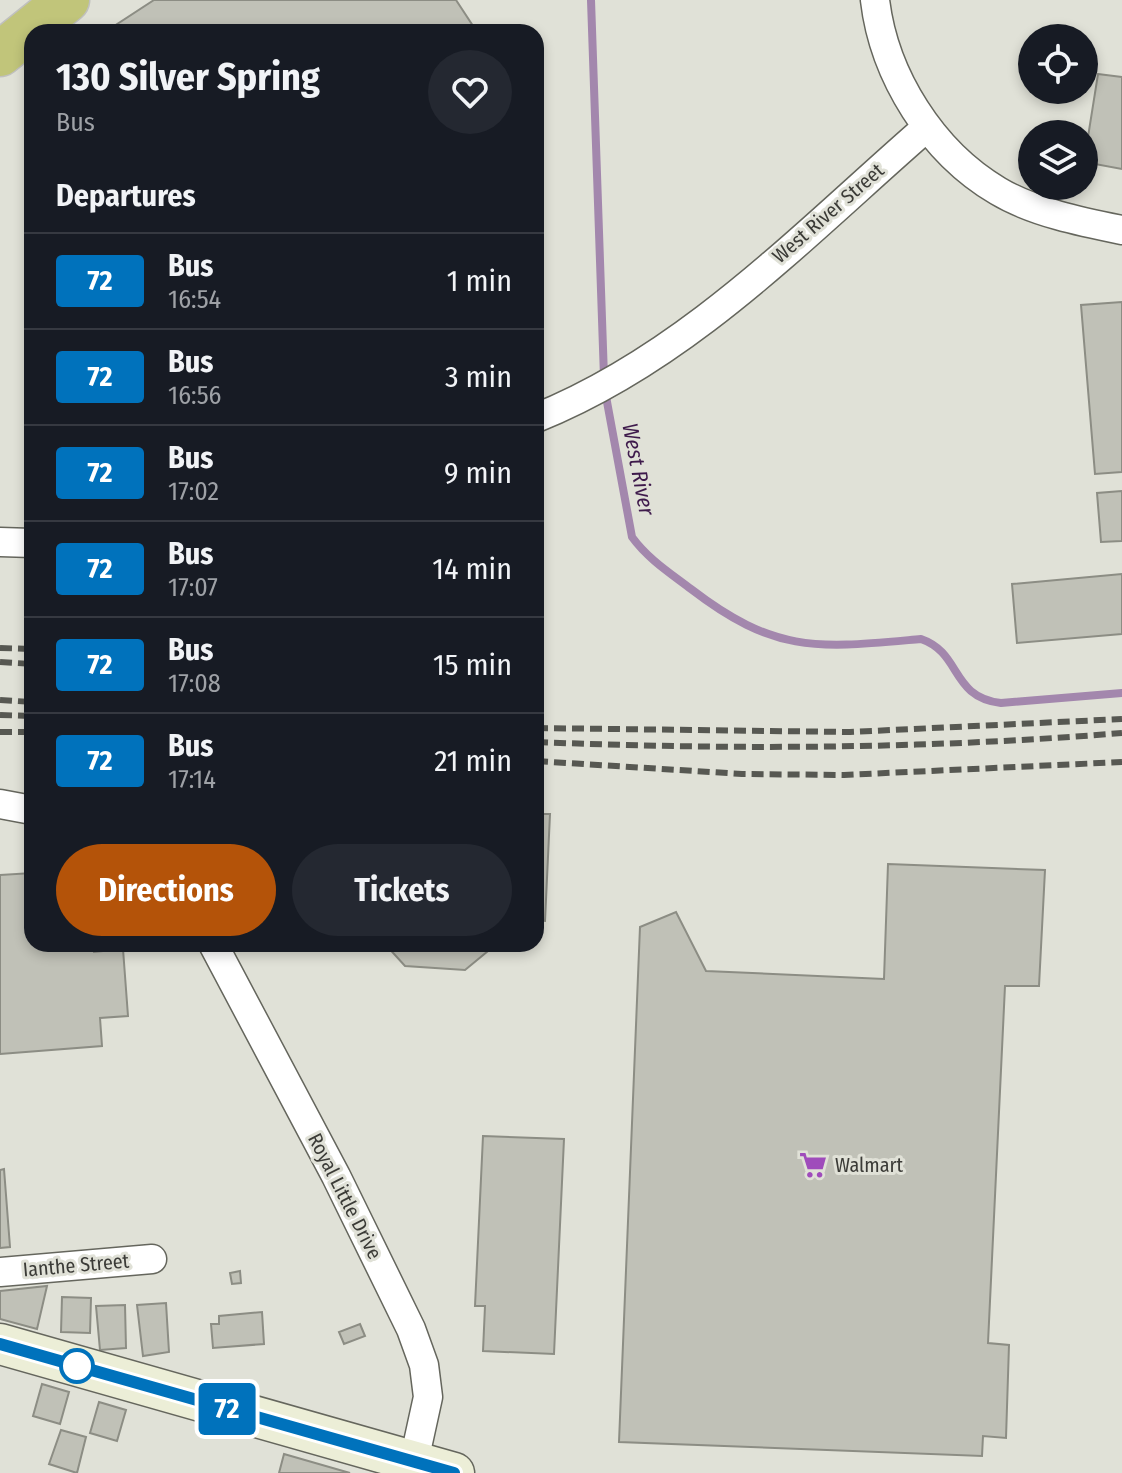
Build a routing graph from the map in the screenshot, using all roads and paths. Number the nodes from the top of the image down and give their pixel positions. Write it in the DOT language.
graph roads {
  1 [pos="67,0"];
  2 [pos="875,0"];
  3 [pos="34,24"];
  4 [pos="927,127"];
  5 [pos="1122,230"];
  6 [pos="544,415"];
  7 [pos="0,542"];
  8 [pos="24,543"];
  9 [pos="0,804"];
  10 [pos="24,808"];
  11 [pos="217,952"];
  12 [pos="152,1259"];
  13 [pos="0,1272"];
  14 [pos="0,1344"];
  15 [pos="414,1461"];
  16 [pos="454,1473"];
  1 -- 3 [label="highway"];
  2 -- 4 [label="street"];
  4 -- 5 [label="street"];
  4 -- 6 [label="street, West River Street"];
  7 -- 8 [label="street"];
  9 -- 10 [label="street"];
  11 -- 15 [label="street, Royal Little Drive"];
  12 -- 13 [label="street, Ianthe Street"];
  14 -- 15 [label="main road"];
  15 -- 16 [label="main road"];
}
